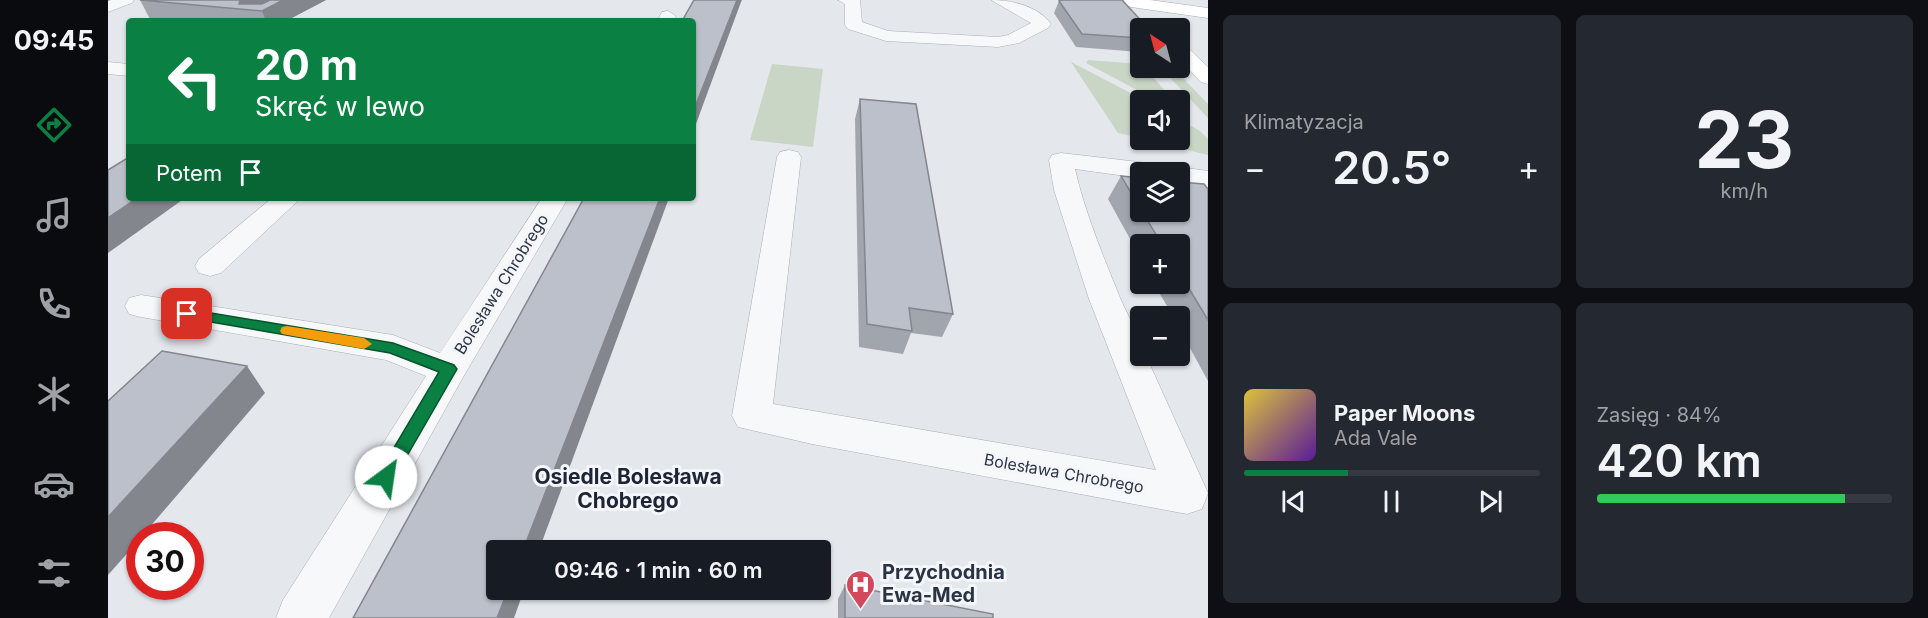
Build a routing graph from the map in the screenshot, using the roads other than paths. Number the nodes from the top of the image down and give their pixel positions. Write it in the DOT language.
graph roads {
  1 [pos="126,0"];
  2 [pos="846,0"];
  3 [pos="999,0"];
  4 [pos="1125,1"];
  5 [pos="108,7"];
  6 [pos="1208,13"];
  7 [pos="1145,18"];
  8 [pos="1190,61"];
  9 [pos="1208,78"];
  10 [pos="789,156"];
  11 [pos="1130,169"];
  12 [pos="1190,177"];
  13 [pos="1208,179"];
  14 [pos="285,201"];
  15 [pos="553,201"];
  16 [pos="210,266"];
  17 [pos="141,306"];
  18 [pos="449,369"];
  19 [pos="301,618"];
  1 -- 5 [label="street"];
  2 -- 3 [label="street"];
  4 -- 6 [label="main road"];
  4 -- 7 [label="main road"];
  8 -- 9 [label="main road"];
  10 -- 11 [label="street, Bolesława Chrobrego"];
  12 -- 13 [label="street"];
  14 -- 16 [label="street"];
  15 -- 18 [label="street, Bolesława Chrobrego"];
  17 -- 18 [label="street"];
  18 -- 19 [label="street, Bolesława Chrobrego"];
}
